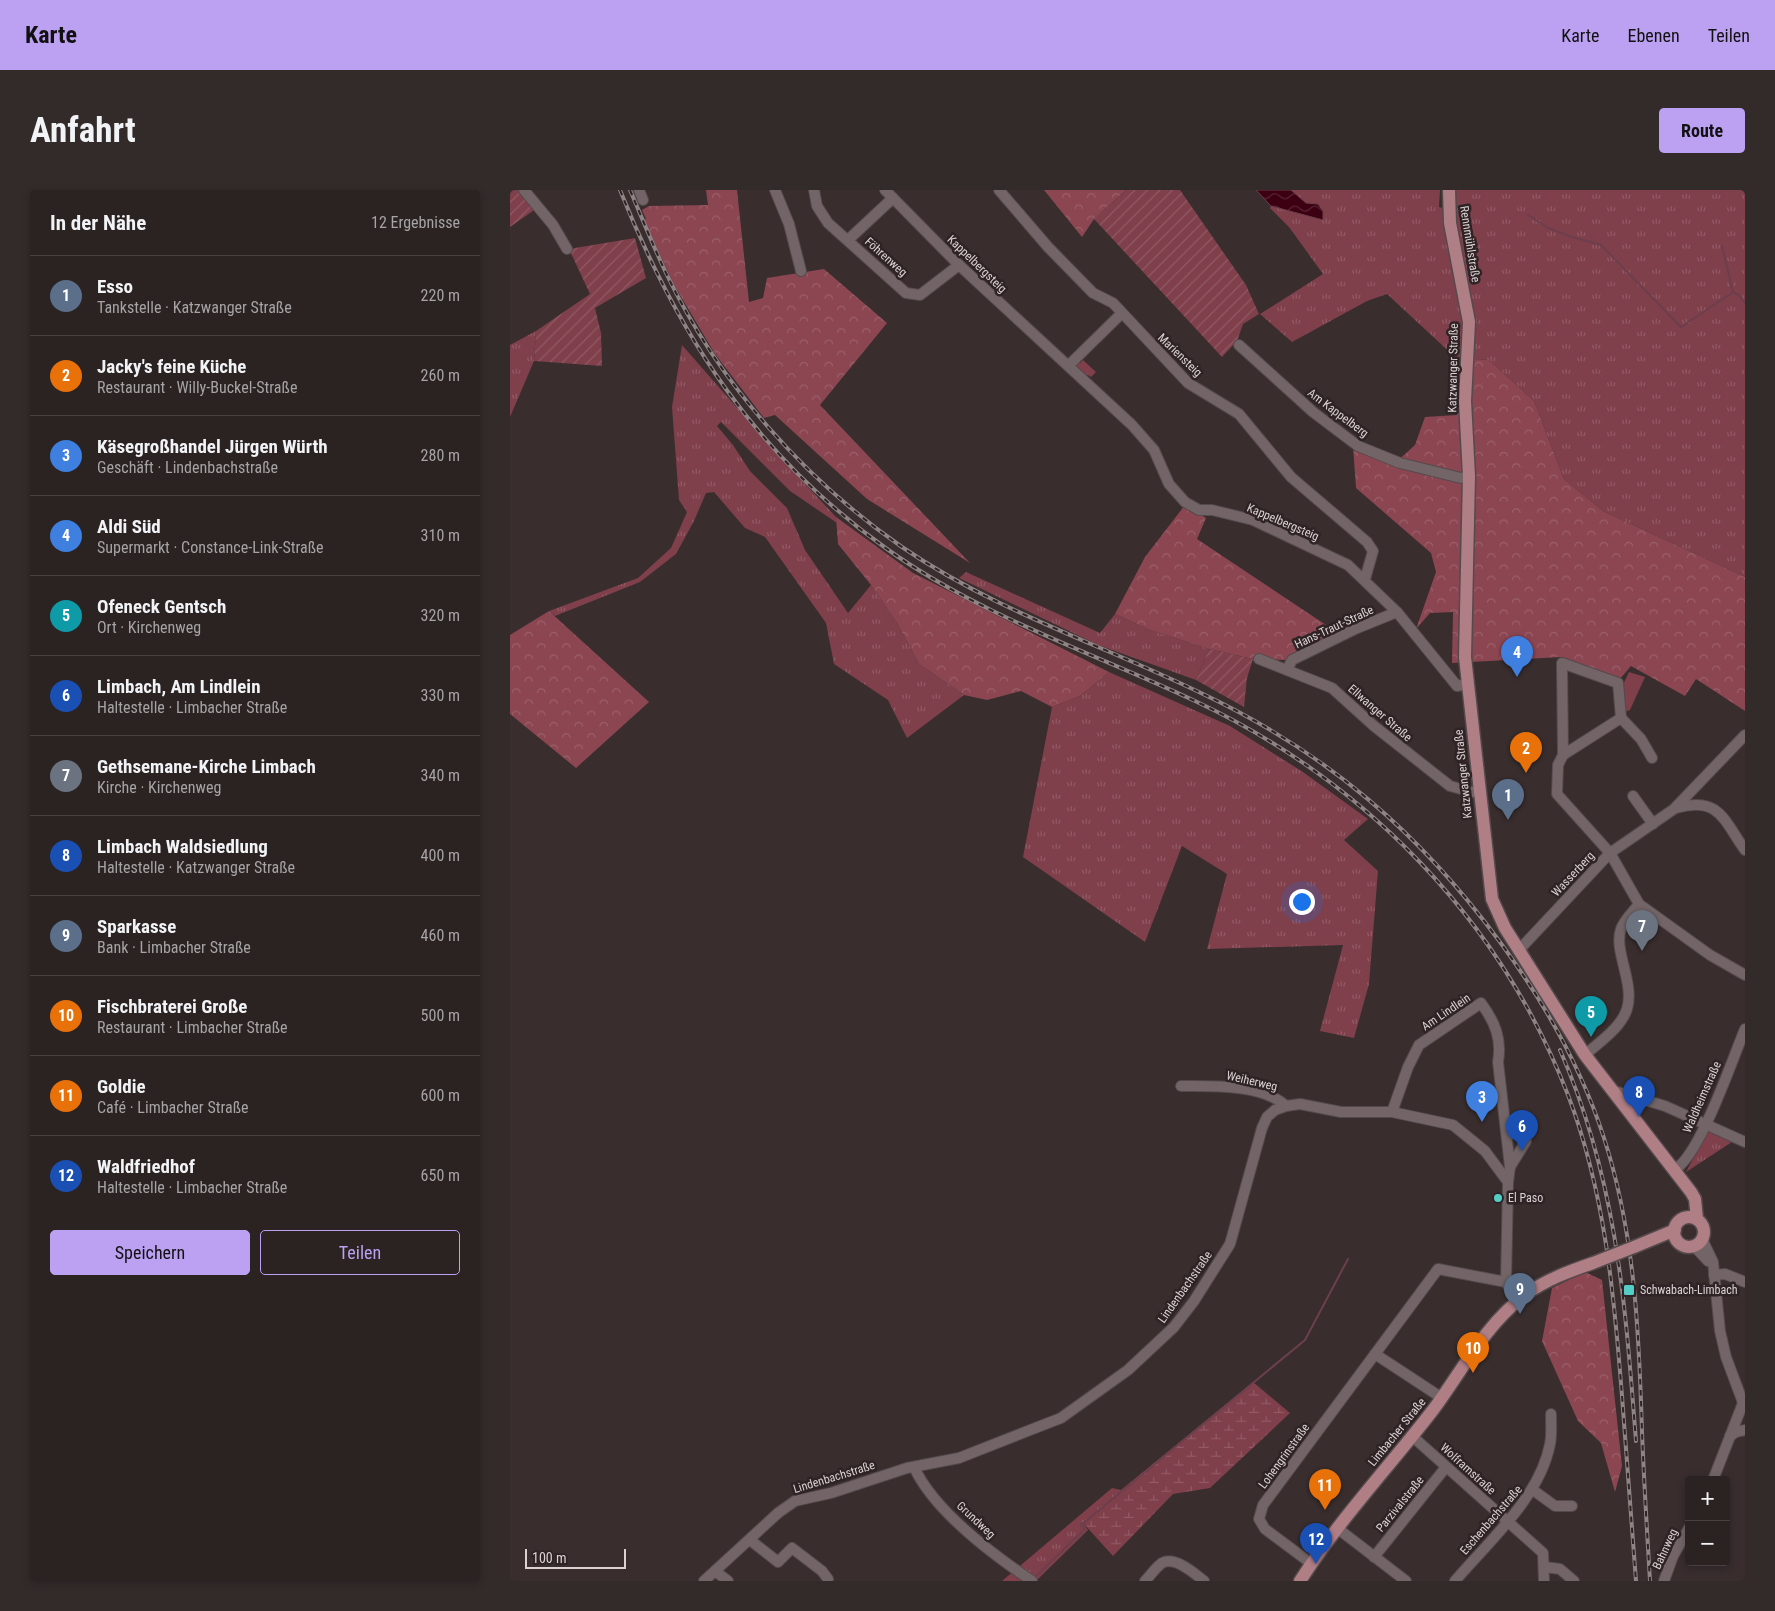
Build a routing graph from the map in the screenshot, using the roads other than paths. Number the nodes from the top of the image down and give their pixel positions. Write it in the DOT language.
graph roads {
  1 [pos="524,190"];
  2 [pos="639,190"];
  3 [pos="775,190"];
  4 [pos="814,190"];
  5 [pos="885,190"];
  6 [pos="999,190"];
  7 [pos="1449,190"];
  8 [pos="894,198"];
  9 [pos="643,200"];
  10 [pos="848,240"];
  11 [pos="567,249"];
  12 [pos="959,265"];
  13 [pos="801,271"];
  14 [pos="1466,301"];
  15 [pos="1122,312"];
  16 [pos="1239,345"];
  17 [pos="1069,365"];
  18 [pos="1468,476"];
  19 [pos="1365,579"];
  20 [pos="1397,612"];
  21 [pos="1259,659"];
  22 [pos="1287,670"];
  23 [pos="1467,684"];
  24 [pos="1620,718"];
  25 [pos="1745,735"];
  26 [pos="1563,755"];
  27 [pos="1652,758"];
  28 [pos="1479,791"];
  29 [pos="1633,796"];
  30 [pos="1674,809"];
  31 [pos="1653,824"];
  32 [pos="1745,850"];
  33 [pos="1610,852"];
  34 [pos="1639,904"];
  35 [pos="1519,950"];
  36 [pos="1745,975"];
  37 [pos="1745,1029"];
  38 [pos="1585,1055"];
  39 [pos="1180,1086"];
  40 [pos="1611,1090"];
  41 [pos="1286,1106"];
  42 [pos="1392,1112"];
  43 [pos="1705,1125"];
  44 [pos="1526,1141"];
  45 [pos="1745,1142"];
  46 [pos="1510,1167"];
  47 [pos="1674,1170"];
  48 [pos="1508,1182"];
  49 [pos="1692,1218"];
  50 [pos="1676,1235"];
  51 [pos="1698,1243"];
  52 [pos="1713,1273"];
  53 [pos="1506,1282"];
  54 [pos="1745,1282"];
  55 [pos="1516,1302"];
  56 [pos="1375,1354"];
  57 [pos="1442,1398"];
  58 [pos="1744,1406"];
  59 [pos="1552,1414"];
  60 [pos="1745,1430"];
  61 [pos="1412,1436"];
  62 [pos="1730,1436"];
  63 [pos="914,1467"];
  64 [pos="1446,1467"];
  65 [pos="1715,1476"];
  66 [pos="1533,1490"];
  67 [pos="1572,1506"];
  68 [pos="1507,1521"];
  69 [pos="1337,1528"];
  70 [pos="1685,1535"];
  71 [pos="750,1540"];
  72 [pos="1374,1556"];
  73 [pos="1312,1564"];
  74 [pos="1545,1567"];
  75 [pos="716,1571"];
  76 [pos="828,1579"];
  77 [pos="704,1581"];
  78 [pos="728,1581"];
  79 [pos="1032,1581"];
  80 [pos="1145,1581"];
  81 [pos="1204,1581"];
  82 [pos="1300,1581"];
  83 [pos="1406,1581"];
  84 [pos="1455,1581"];
  85 [pos="1544,1581"];
  86 [pos="1574,1581"];
  87 [pos="1664,1581"];
  1 -- 11 [label="street"];
  2 -- 9 [label="street"];
  3 -- 13 [label="street"];
  4 -- 10 [label="street, Föhrenweg"];
  5 -- 8 [label="street, Kappelbergsteig"];
  6 -- 15 [label="street, Mariensteig"];
  7 -- 14 [label="main road, Rennmühlstraße"];
  8 -- 10 [label="street"];
  8 -- 12 [label="street, Kappelbergsteig"];
  10 -- 12 [label="street, Föhrenweg"];
  12 -- 17 [label="street, Kappelbergsteig"];
  14 -- 18 [label="main road, Katzwanger Straße"];
  15 -- 17 [label="street"];
  15 -- 19 [label="street, Mariensteig"];
  16 -- 18 [label="street, Am Kappelberg"];
  17 -- 19 [label="street, Kappelbergsteig"];
  18 -- 23 [label="main road, Katzwanger Straße"];
  19 -- 20 [label="street, Kappelbergsteig"];
  20 -- 22 [label="street, Hans-Traut-Straße"];
  20 -- 23 [label="street, Kappelbergsteig"];
  21 -- 22 [label="street, Ellwanger Straße"];
  22 -- 28 [label="street, Ellwanger Straße"];
  23 -- 28 [label="main road, Katzwanger Straße"];
  24 -- 26 [label="street"];
  24 -- 26 [label="street"];
  24 -- 27 [label="street"];
  25 -- 30 [label="street, Wasserberg"];
  26 -- 33 [label="street"];
  28 -- 35 [label="main road, Katzwanger Straße"];
  29 -- 31 [label="street"];
  30 -- 31 [label="street, Wasserberg"];
  30 -- 32 [label="street"];
  31 -- 33 [label="street, Wasserberg"];
  33 -- 34 [label="street"];
  33 -- 35 [label="street, Wasserberg"];
  34 -- 36 [label="street"];
  34 -- 38 [label="street"];
  35 -- 38 [label="main road, Katzwanger Straße"];
  37 -- 43 [label="street, Waldheimstraße"];
  38 -- 40 [label="main road, Katzwanger Straße"];
  39 -- 41 [label="street, Weiherweg"];
  40 -- 43 [label="street"];
  40 -- 47 [label="main road, Katzwanger Straße"];
  41 -- 42 [label="street"];
  41 -- 63 [label="street, Lindenbachstraße"];
  42 -- 46 [label="street, Am Lindlein"];
  42 -- 48 [label="street"];
  43 -- 45 [label="street"];
  43 -- 47 [label="street, Waldheimstraße"];
  44 -- 46 [label="street"];
  46 -- 48 [label="street"];
  47 -- 49 [label="main road, Katzwanger Straße"];
  48 -- 53 [label="street"];
  49 -- 50 [label="main road"];
  49 -- 51 [label="main road"];
  50 -- 51 [label="main road"];
  50 -- 55 [label="main road, Limbacher Straße, bridge"];
  51 -- 52 [label="street"];
  52 -- 54 [label="street"];
  52 -- 58 [label="street"];
  53 -- 55 [label="street"];
  53 -- 56 [label="street, Lohengrinstraße"];
  55 -- 57 [label="main road, Limbacher Straße"];
  56 -- 57 [label="street"];
  56 -- 73 [label="street, Lohengrinstraße"];
  57 -- 61 [label="main road, Limbacher Straße"];
  58 -- 62 [label="street"];
  59 -- 66 [label="street, Eschenbachstraße"];
  60 -- 62 [label="street"];
  61 -- 64 [label="street, Wolframstraße"];
  61 -- 69 [label="main road, Limbacher Straße"];
  62 -- 65 [label="street"];
  63 -- 71 [label="street, Lindenbachstraße"];
  63 -- 79 [label="street, Grundweg"];
  64 -- 68 [label="street, Wolframstraße"];
  64 -- 72 [label="street, Parzivalstraße"];
  66 -- 67 [label="street"];
  66 -- 68 [label="street, Eschenbachstraße"];
  68 -- 74 [label="street, Wolframstraße"];
  68 -- 84 [label="street, Eschenbachstraße"];
  69 -- 72 [label="street"];
  69 -- 73 [label="main road, Limbacher Straße"];
  70 -- 87 [label="street, Bahnweg"];
  71 -- 75 [label="street, Lindenbachstraße"];
  71 -- 76 [label="street"];
  72 -- 83 [label="street"];
  73 -- 82 [label="main road, Limbacher Straße"];
  74 -- 85 [label="street"];
  74 -- 86 [label="street"];
  75 -- 77 [label="street, Lindenbachstraße"];
  75 -- 78 [label="street"];
  80 -- 81 [label="street"];
}
